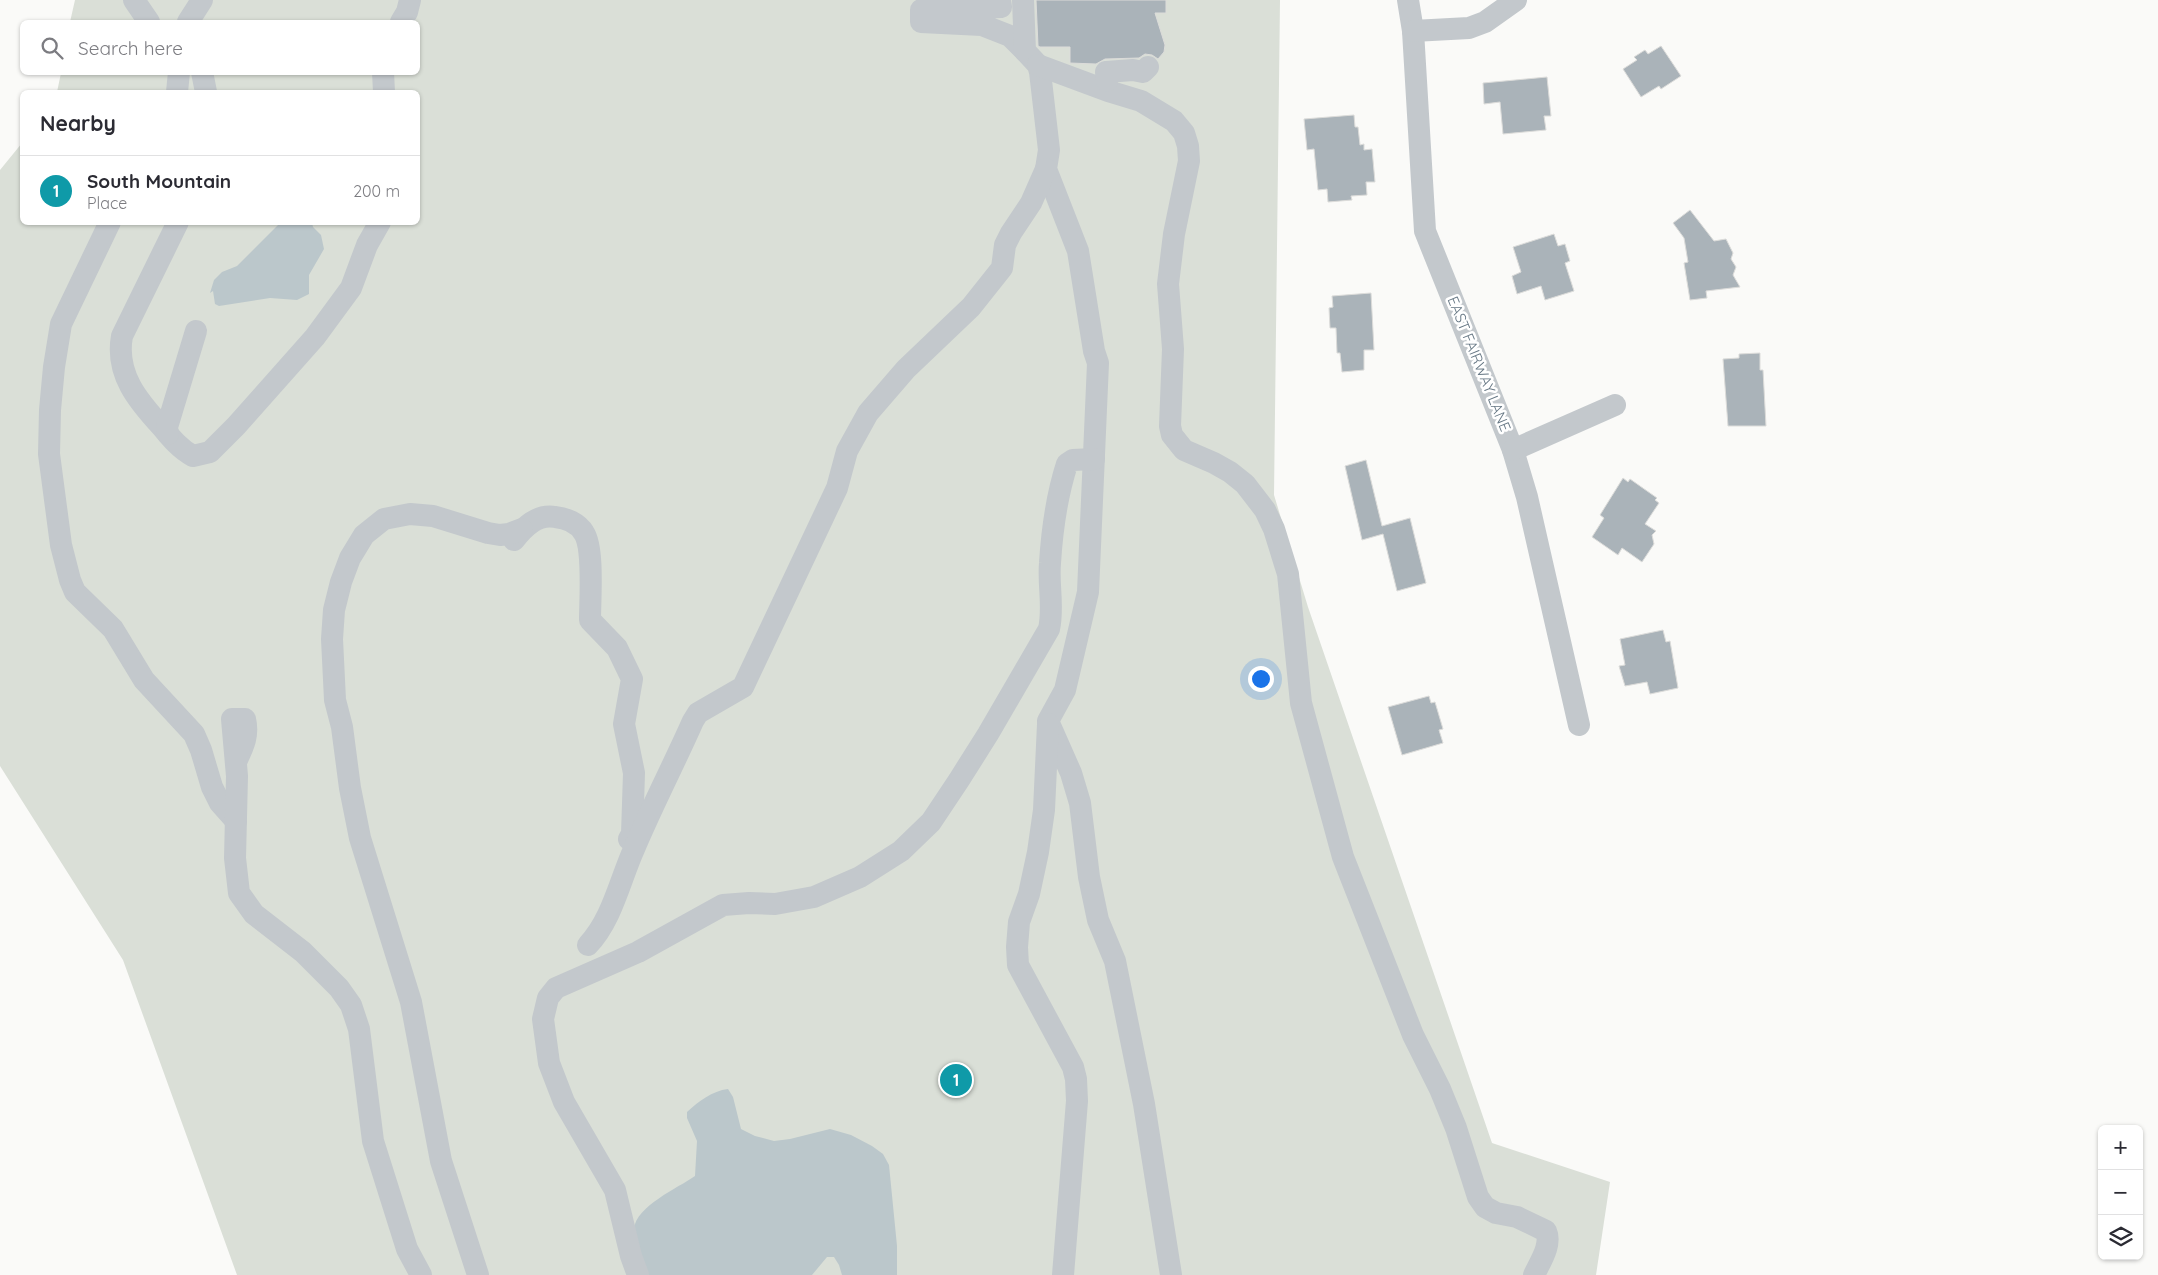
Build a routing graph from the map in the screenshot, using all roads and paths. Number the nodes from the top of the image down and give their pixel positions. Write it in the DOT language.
graph roads {
  1 [pos="134,0"];
  2 [pos="410,0"];
  3 [pos="1000,0"];
  4 [pos="1024,0"];
  5 [pos="1408,0"];
  6 [pos="1516,0"];
  7 [pos="200,8"];
  8 [pos="148,20"];
  9 [pos="190,20"];
  10 [pos="402,20"];
  11 [pos="1412,31"];
  12 [pos="1032,58"];
  13 [pos="1148,67"];
  14 [pos="178,75"];
  15 [pos="203,75"];
  16 [pos="383,75"];
  17 [pos="1106,87"];
  18 [pos="177,90"];
  19 [pos="206,90"];
  20 [pos="384,90"];
  21 [pos="1046,169"];
  22 [pos="109,225"];
  23 [pos="177,225"];
  24 [pos="378,225"];
  25 [pos="196,331"];
  26 [pos="1614,405"];
  27 [pos="165,423"];
  28 [pos="1513,450"];
  29 [pos="1094,459"];
  30 [pos="1579,725"];
  31 [pos="1055,759"];
  32 [pos="212,787"];
  33 [pos="236,821"];
  34 [pos="623,871"];
  35 [pos="594,955"];
  36 [pos="422,1275"];
  37 [pos="478,1275"];
  38 [pos="638,1275"];
  39 [pos="1063,1275"];
  40 [pos="1171,1275"];
  41 [pos="1534,1275"];
  1 -- 8 [label="street"];
  2 -- 10 [label="street"];
  3 -- 12 [label="street"];
  4 -- 12 [label="street"];
  5 -- 11 [label="street, EAST FAIRWAY LANE"];
  6 -- 11 [label="street"];
  7 -- 9 [label="street"];
  11 -- 28 [label="street, EAST FAIRWAY LANE"];
  12 -- 17 [label="street"];
  12 -- 21 [label="street"];
  13 -- 17 [label="street"];
  14 -- 18 [label="street"];
  15 -- 19 [label="street"];
  16 -- 20 [label="street"];
  17 -- 41 [label="street"];
  21 -- 29 [label="street"];
  21 -- 34 [label="street"];
  22 -- 32 [label="street"];
  23 -- 27 [label="street"];
  24 -- 27 [label="street"];
  25 -- 27 [label="street"];
  26 -- 28 [label="street"];
  28 -- 30 [label="street, EAST FAIRWAY LANE"];
  29 -- 31 [label="street"];
  29 -- 35 [label="street"];
  31 -- 39 [label="street"];
  31 -- 40 [label="street"];
  32 -- 33 [label="street"];
  32 -- 33 [label="street"];
  33 -- 36 [label="street"];
  34 -- 35 [label="street"];
  34 -- 37 [label="street"];
  35 -- 38 [label="street"];
}
